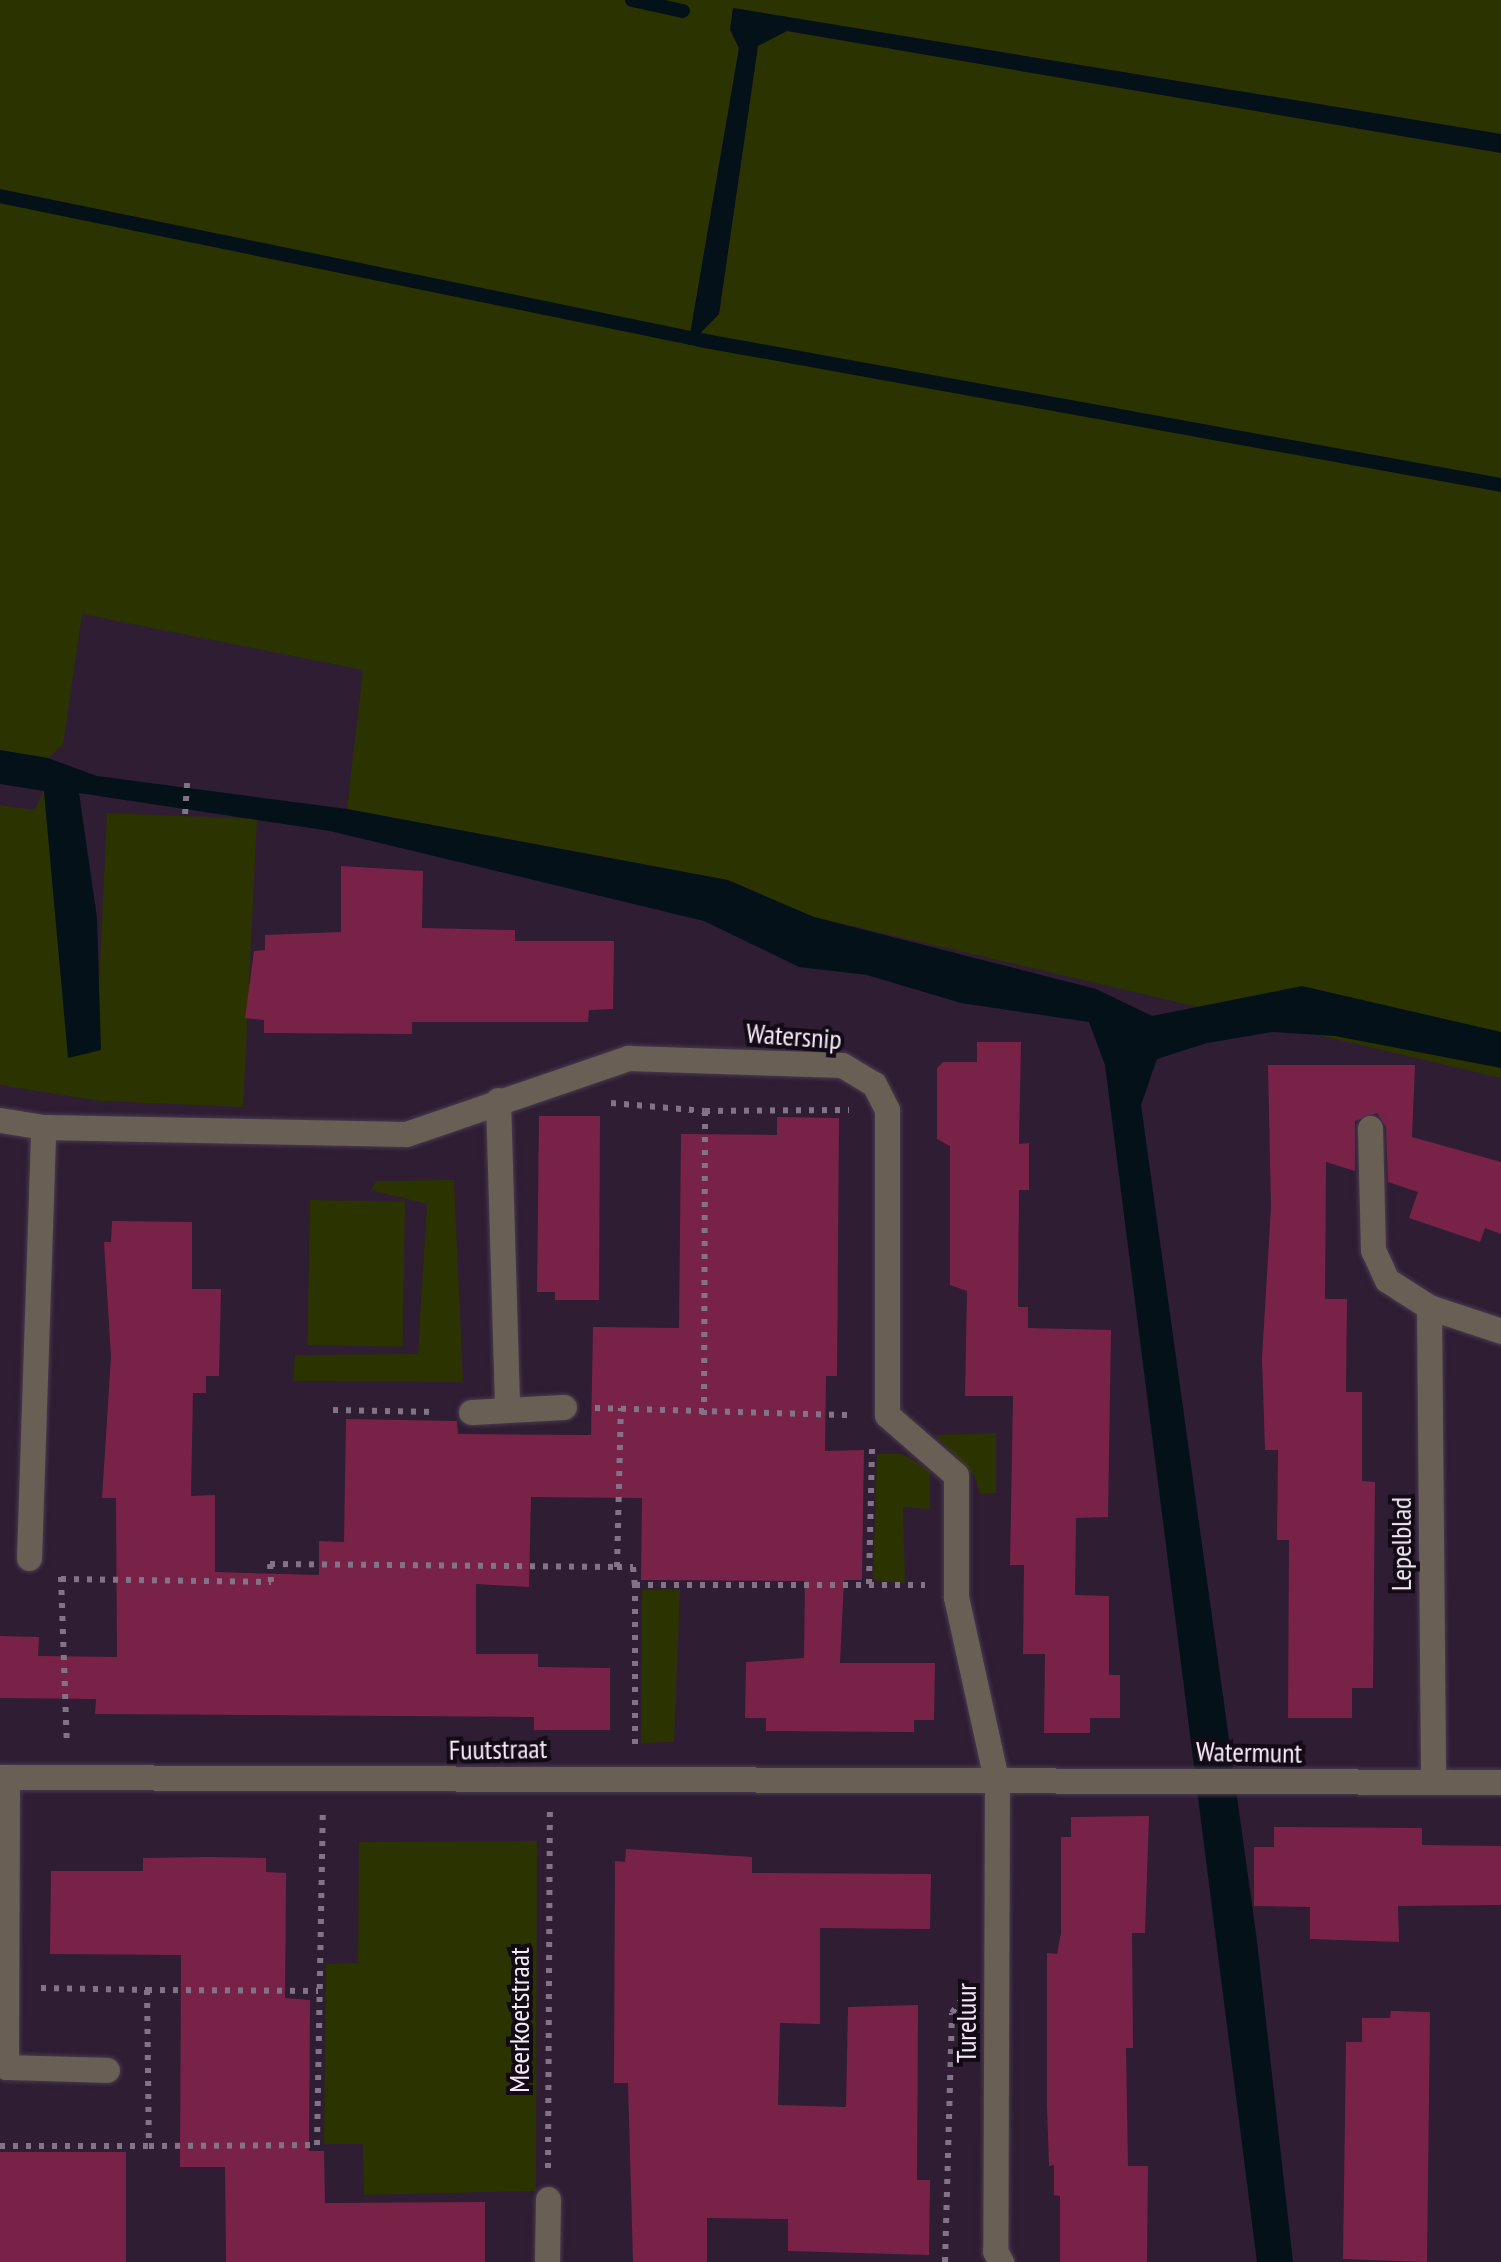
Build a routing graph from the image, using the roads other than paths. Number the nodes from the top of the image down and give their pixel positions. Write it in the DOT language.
graph roads {
  1 [pos="498,1100"];
  2 [pos="0,1120"];
  3 [pos="43,1127"];
  4 [pos="1370,1128"];
  5 [pos="1429,1308"];
  6 [pos="1501,1331"];
  7 [pos="564,1407"];
  8 [pos="508,1409"];
  9 [pos="471,1412"];
  10 [pos="30,1558"];
  11 [pos="4,1778"];
  12 [pos="1433,1780"];
  13 [pos="1501,1782"];
  14 [pos="997,1784"];
  15 [pos="108,2070"];
  16 [pos="548,2199"];
  17 [pos="547,2262"];
  18 [pos="1001,2262"];
  1 -- 3 [label="street, Watersnip"];
  1 -- 8 [label="street"];
  1 -- 14 [label="street, Watersnip"];
  2 -- 3 [label="street, Watersnip"];
  3 -- 10 [label="street"];
  4 -- 5 [label="street"];
  5 -- 6 [label="street"];
  5 -- 12 [label="street, Lepelblad"];
  7 -- 8 [label="street"];
  8 -- 9 [label="street"];
  11 -- 14 [label="street, Fuutstraat"];
  11 -- 15 [label="street"];
  12 -- 13 [label="street, Watermunt"];
  12 -- 14 [label="street, Watermunt"];
  14 -- 18 [label="street, Tureluur"];
  16 -- 17 [label="street"];
}
